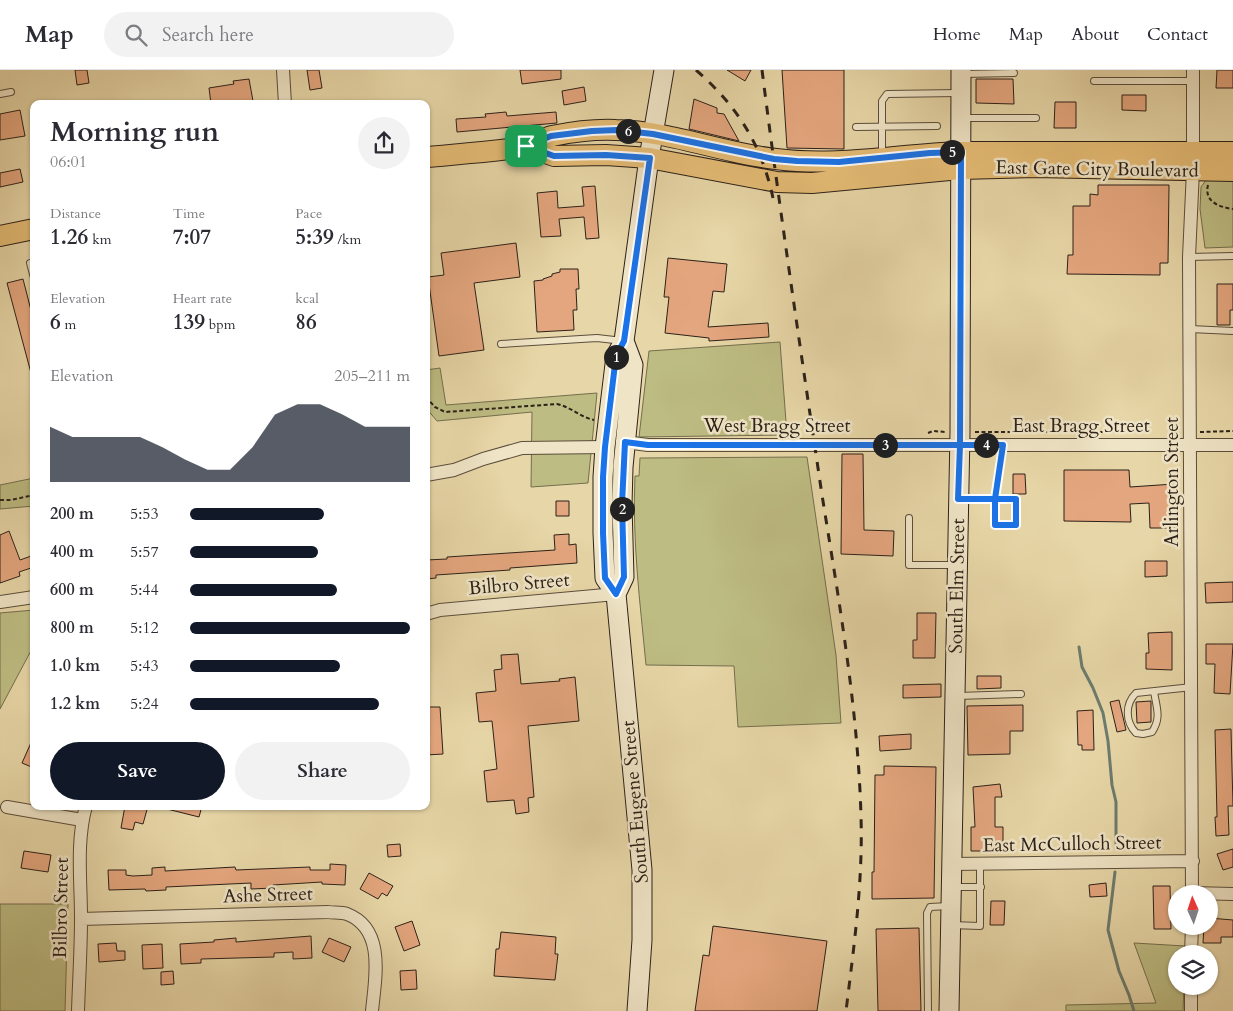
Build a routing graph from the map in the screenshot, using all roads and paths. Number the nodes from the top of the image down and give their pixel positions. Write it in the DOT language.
graph roads {
  1 [pos="283,70"];
  2 [pos="664,70"];
  3 [pos="1014,73"];
  4 [pos="1193,75"];
  5 [pos="961,79"];
  6 [pos="1094,81"];
  7 [pos="11,92"];
  8 [pos="0,94"];
  9 [pos="285,100"];
  10 [pos="961,118"];
  11 [pos="1036,118"];
  12 [pos="937,126"];
  13 [pos="856,127"];
  14 [pos="882,127"];
  15 [pos="653,134"];
  16 [pos="526,146"];
  17 [pos="1233,152"];
  18 [pos="430,157"];
  19 [pos="650,158"];
  20 [pos="882,158"];
  21 [pos="961,161"];
  22 [pos="1193,161"];
  23 [pos="1233,171"];
  24 [pos="1211,181"];
  25 [pos="1233,209"];
  26 [pos="30,230"];
  27 [pos="0,236"];
  28 [pos="1190,256"];
  29 [pos="1233,256"];
  30 [pos="1190,329"];
  31 [pos="1233,331"];
  32 [pos="624,341"];
  33 [pos="501,344"];
  34 [pos="430,401"];
  35 [pos="608,421"];
  36 [pos="625,442"];
  37 [pos="960,445"];
  38 [pos="1003,445"];
  39 [pos="1191,445"];
  40 [pos="1233,445"];
  41 [pos="605,447"];
  42 [pos="430,474"];
  43 [pos="30,496"];
  44 [pos="958,499"];
  45 [pos="995,499"];
  46 [pos="0,500"];
  47 [pos="909,518"];
  48 [pos="957,565"];
  49 [pos="616,594"];
  50 [pos="30,598"];
  51 [pos="0,602"];
  52 [pos="430,613"];
  53 [pos="1192,687"];
  54 [pos="1154,691"];
  55 [pos="1021,694"];
  56 [pos="954,696"];
  57 [pos="7,808"];
  58 [pos="85,810"];
  59 [pos="82,820"];
  60 [pos="1193,862"];
  61 [pos="951,864"];
  62 [pos="980,864"];
  63 [pos="1192,885"];
  64 [pos="951,887"];
  65 [pos="981,887"];
  66 [pos="1218,894"];
  67 [pos="1233,894"];
  68 [pos="950,906"];
  69 [pos="81,919"];
  70 [pos="950,925"];
  71 [pos="1191,995"];
  72 [pos="78,1011"];
  73 [pos="372,1011"];
  74 [pos="636,1011"];
  75 [pos="928,1011"];
  76 [pos="949,1011"];
  77 [pos="1191,1011"];
  1 -- 9 [label="street"];
  2 -- 15 [label="main road, South Eugene Street"];
  3 -- 5 [label="lane"];
  4 -- 6 [label="lane"];
  4 -- 22 [label="street, Arlington Street"];
  5 -- 10 [label="main road, South Elm Street"];
  5 -- 14 [label="lane"];
  7 -- 8 [label="lane"];
  10 -- 11 [label="lane"];
  10 -- 21 [label="main road, South Elm Street"];
  12 -- 14 [label="lane"];
  13 -- 14 [label="lane"];
  14 -- 20 [label="lane"];
  15 -- 16 [label="main road"];
  15 -- 19 [label="main road, South Eugene Street"];
  15 -- 20 [label="main road"];
  16 -- 18 [label="main road"];
  16 -- 19 [label="main road"];
  17 -- 22 [label="main road, East Gate City Boulevard"];
  19 -- 21 [label="main road"];
  19 -- 32 [label="main road, South Eugene Street"];
  20 -- 21 [label="main road"];
  21 -- 22 [label="main road, East Gate City Boulevard"];
  21 -- 37 [label="main road, South Elm Street"];
  22 -- 23 [label="main road, East Gate City Boulevard"];
  22 -- 28 [label="street, Arlington Street"];
  24 -- 25 [label="path"];
  26 -- 27 [label="main road"];
  28 -- 29 [label="lane"];
  28 -- 30 [label="street, Arlington Street"];
  30 -- 31 [label="lane"];
  30 -- 39 [label="street, Arlington Street"];
  32 -- 33 [label="lane"];
  32 -- 35 [label="main road, South Eugene Street"];
  32 -- 36 [label="main road, South Eugene Street"];
  34 -- 35 [label="path"];
  35 -- 41 [label="main road, South Eugene Street"];
  36 -- 37 [label="street, West Bragg Street"];
  36 -- 49 [label="main road, South Eugene Street"];
  37 -- 38 [label="street, East Bragg Street"];
  37 -- 44 [label="main road, South Elm Street"];
  38 -- 39 [label="street, East Bragg Street"];
  38 -- 45 [label="lane"];
  39 -- 40 [label="street, East Bragg Street"];
  39 -- 53 [label="street, Arlington Street"];
  41 -- 42 [label="street"];
  41 -- 49 [label="main road, South Eugene Street"];
  43 -- 46 [label="path"];
  44 -- 45 [label="lane"];
  44 -- 48 [label="main road, South Elm Street"];
  45 -- 45 [label="lane"];
  47 -- 48 [label="lane"];
  48 -- 56 [label="main road, South Elm Street"];
  49 -- 52 [label="street, Bilbro Street"];
  49 -- 74 [label="main road, South Eugene Street"];
  50 -- 51 [label="street"];
  53 -- 54 [label="lane"];
  53 -- 60 [label="street, Arlington Street"];
  54 -- 54 [label="lane"];
  55 -- 56 [label="lane"];
  56 -- 61 [label="main road, South Elm Street"];
  57 -- 59 [label="street"];
  58 -- 59 [label="street, Bilbro Street"];
  59 -- 69 [label="street, Bilbro Street"];
  60 -- 62 [label="street, East McCulloch Street"];
  60 -- 63 [label="street, Arlington Street"];
  61 -- 62 [label="street, East McCulloch Street"];
  61 -- 64 [label="main road, South Elm Street"];
  62 -- 65 [label="lane"];
  64 -- 65 [label="lane"];
  64 -- 68 [label="main road, South Elm Street"];
  65 -- 70 [label="lane"];
  66 -- 67 [label="street"];
  68 -- 70 [label="main road, South Elm Street"];
  68 -- 75 [label="lane"];
  69 -- 72 [label="street, Bilbro Street"];
  69 -- 73 [label="street, Ashe Street"];
  70 -- 76 [label="main road, South Elm Street"];
  71 -- 77 [label="street"];
}
